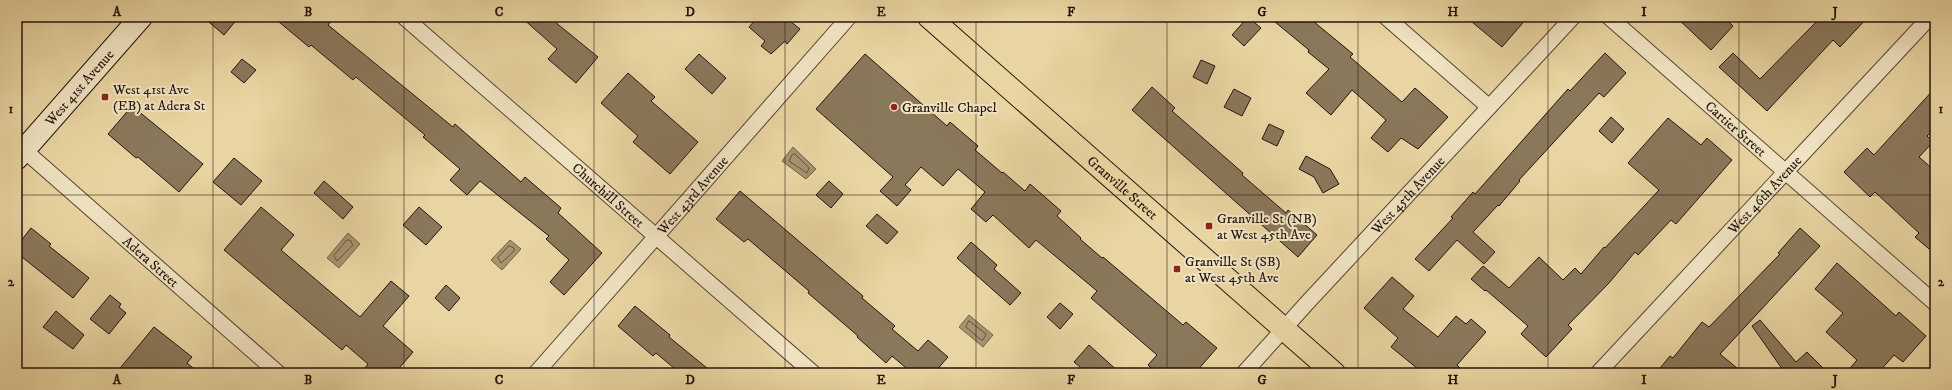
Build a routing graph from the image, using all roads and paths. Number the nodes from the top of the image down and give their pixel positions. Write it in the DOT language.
graph roads {
  1 [pos="141,17"];
  2 [pos="404,17"];
  3 [pos="849,17"];
  4 [pos="929,17"];
  5 [pos="1386,17"];
  6 [pos="1573,17"];
  7 [pos="1609,17"];
  8 [pos="1930,17"];
  9 [pos="1489,107"];
  10 [pos="20,154"];
  11 [pos="1785,171"];
  12 [pos="656,236"];
  13 [pos="1935,303"];
  14 [pos="1283,328"];
  15 [pos="278,373"];
  16 [pos="536,373"];
  17 [pos="813,373"];
  18 [pos="1244,373"];
  19 [pos="1334,373"];
  20 [pos="1598,373"];
  1 -- 10 [label="main road, West 41st Avenue"];
  2 -- 12 [label="street, Churchill Street"];
  3 -- 12 [label="street, West 43rd Avenue"];
  4 -- 14 [label="highway, Granville Street"];
  5 -- 9 [label="street"];
  6 -- 9 [label="street, West 45th Avenue"];
  7 -- 11 [label="street, Cartier Street"];
  8 -- 11 [label="street, West 46th Avenue"];
  9 -- 14 [label="street, West 45th Avenue"];
  10 -- 15 [label="street, Adera Street"];
  11 -- 13 [label="street, Cartier Street"];
  11 -- 20 [label="street, West 46th Avenue"];
  12 -- 16 [label="street, West 43rd Avenue"];
  12 -- 17 [label="street, Churchill Street"];
  14 -- 18 [label="street, West 45th Avenue"];
  14 -- 19 [label="highway, Granville Street"];
}
